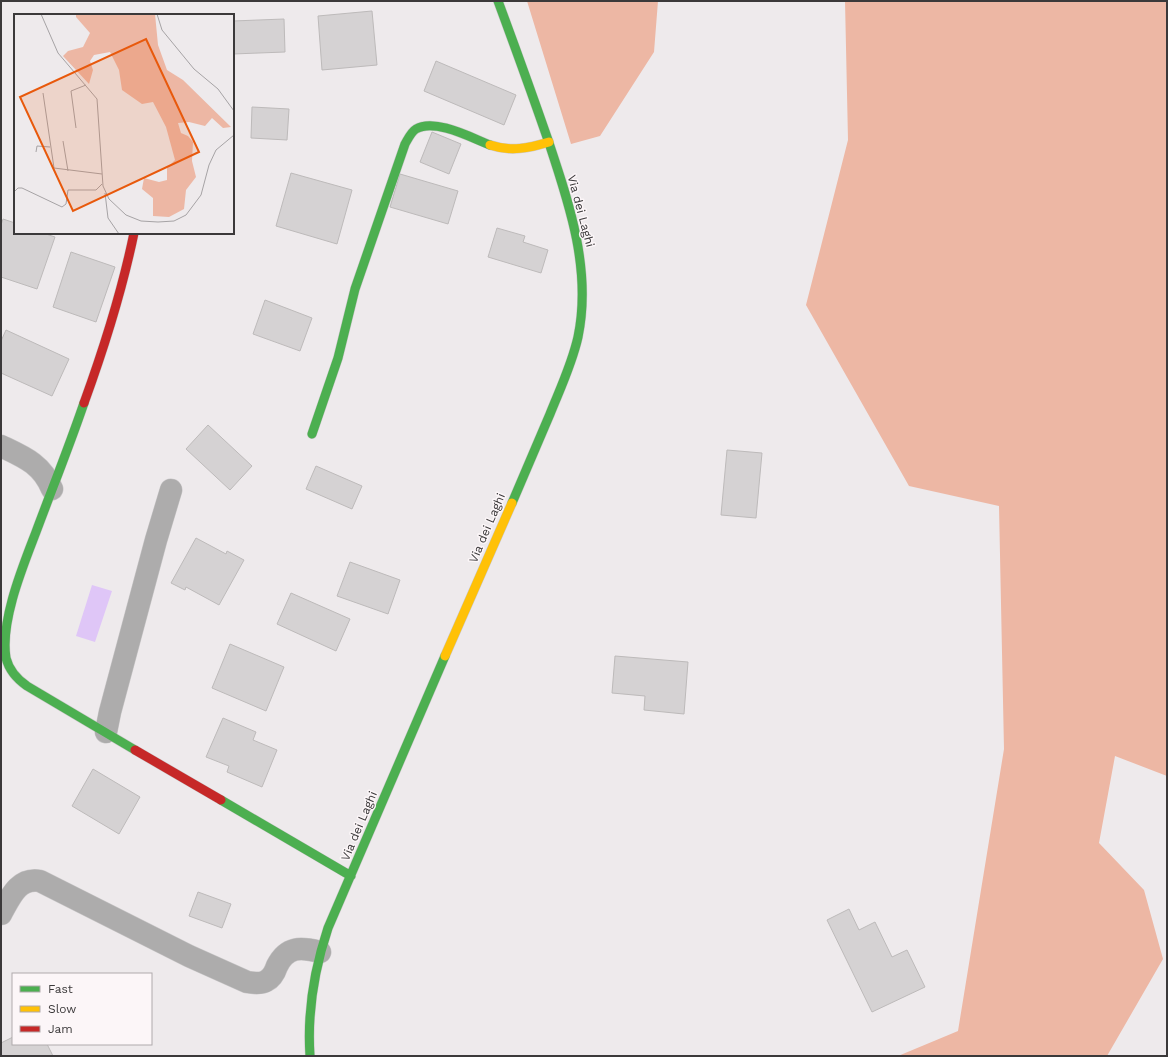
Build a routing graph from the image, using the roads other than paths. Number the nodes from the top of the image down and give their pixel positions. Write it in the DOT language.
graph roads {
  1 [pos="498,1"];
  2 [pos="548,142"];
  3 [pos="134,234"];
  4 [pos="312,434"];
  5 [pos="1,446"];
  6 [pos="52,489"];
  7 [pos="171,490"];
  8 [pos="106,732"];
  9 [pos="351,876"];
  10 [pos="1,914"];
  11 [pos="320,952"];
  12 [pos="308,1031"];
  13 [pos="298,1056"];
  14 [pos="310,1056"];
  1 -- 2 [label="street, Via dei Laghi"];
  2 -- 4 [label="street"];
  2 -- 9 [label="street, Via dei Laghi"];
  3 -- 6 [label="street"];
  5 -- 6 [label="street"];
  6 -- 8 [label="street"];
  7 -- 8 [label="street"];
  8 -- 9 [label="street"];
  9 -- 11 [label="street, Via dei Laghi"];
  10 -- 11 [label="street"];
  11 -- 12 [label="street, Via dei Laghi"];
  12 -- 13 [label="street"];
  12 -- 14 [label="street, Via dei Laghi"];
}
